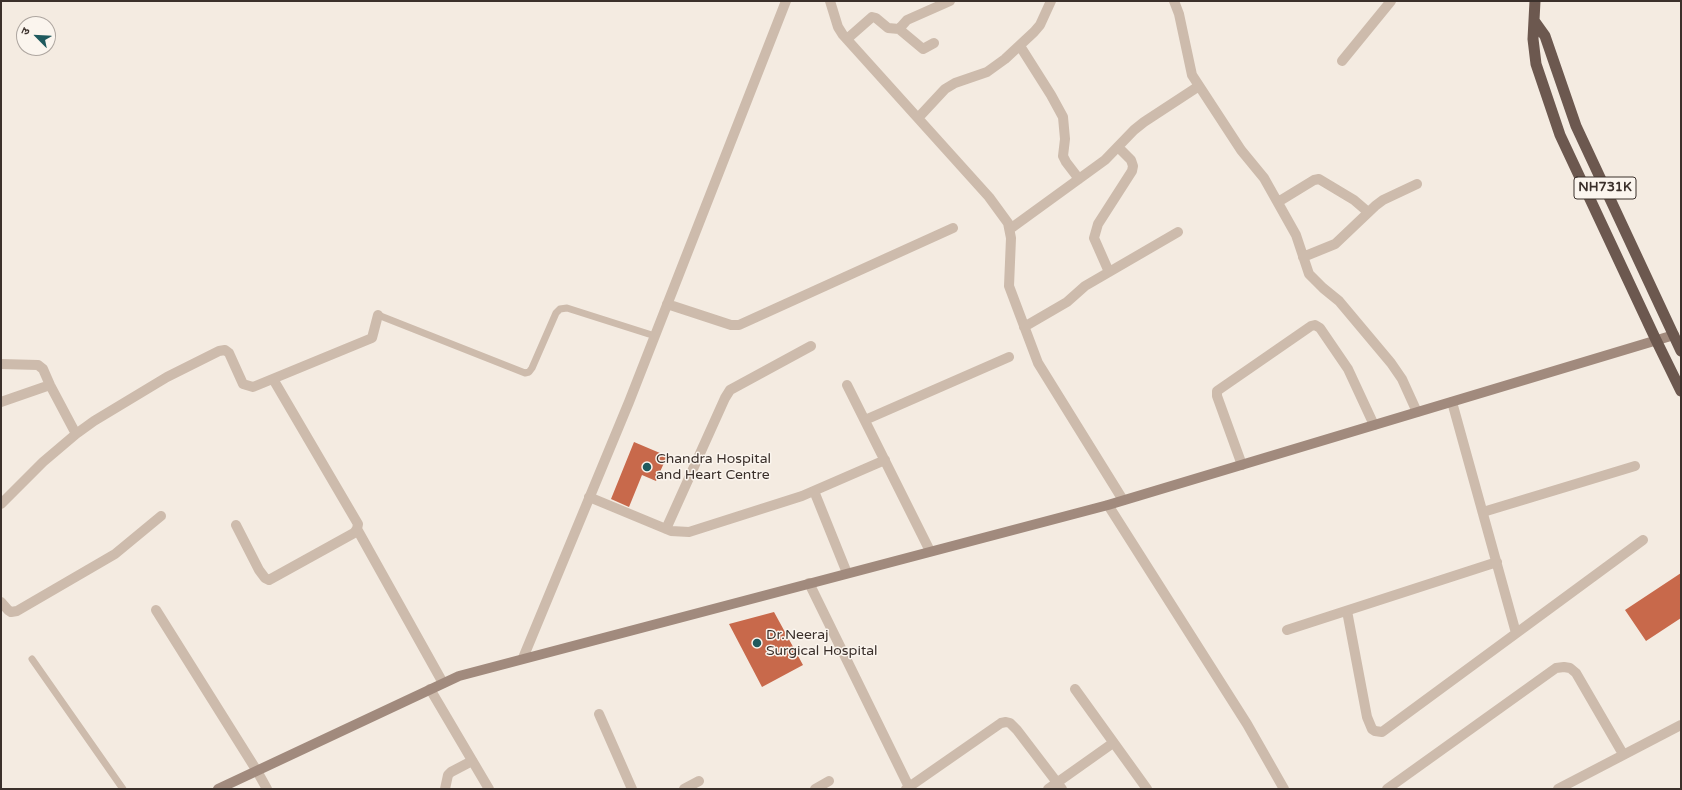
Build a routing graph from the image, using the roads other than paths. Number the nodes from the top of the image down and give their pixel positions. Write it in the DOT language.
graph roads {
  1 [pos="786,1"];
  2 [pos="830,1"];
  3 [pos="950,1"];
  4 [pos="1051,1"];
  5 [pos="1174,1"];
  6 [pos="1390,1"];
  7 [pos="1535,1"];
  8 [pos="1535,22"];
  9 [pos="899,29"];
  10 [pos="847,39"];
  11 [pos="934,43"];
  12 [pos="1020,46"];
  13 [pos="1342,61"];
  14 [pos="1199,86"];
  15 [pos="918,118"];
  16 [pos="1118,147"];
  17 [pos="1079,179"];
  18 [pos="1417,184"];
  19 [pos="1278,202"];
  20 [pos="1368,212"];
  21 [pos="953,228"];
  22 [pos="1010,229"];
  23 [pos="1178,232"];
  24 [pos="1303,257"];
  25 [pos="1109,272"];
  26 [pos="667,304"];
  27 [pos="378,315"];
  28 [pos="1024,327"];
  29 [pos="1677,334"];
  30 [pos="655,336"];
  31 [pos="1656,340"];
  32 [pos="811,346"];
  33 [pos="1681,351"];
  34 [pos="1009,357"];
  35 [pos="1,364"];
  36 [pos="273,379"];
  37 [pos="50,385"];
  38 [pos="847,385"];
  39 [pos="1681,391"];
  40 [pos="1,402"];
  41 [pos="1452,402"];
  42 [pos="1417,412"];
  43 [pos="865,420"];
  44 [pos="1374,425"];
  45 [pos="76,434"];
  46 [pos="885,460"];
  47 [pos="1242,465"];
  48 [pos="1635,466"];
  49 [pos="814,491"];
  50 [pos="589,498"];
  51 [pos="1123,500"];
  52 [pos="1,504"];
  53 [pos="1108,505"];
  54 [pos="1483,512"];
  55 [pos="161,516"];
  56 [pos="236,525"];
  57 [pos="357,529"];
  58 [pos="666,529"];
  59 [pos="1643,540"];
  60 [pos="930,552"];
  61 [pos="1497,562"];
  62 [pos="847,573"];
  63 [pos="809,583"];
  64 [pos="1,602"];
  65 [pos="156,610"];
  66 [pos="1347,611"];
  67 [pos="1287,630"];
  68 [pos="1516,633"];
  69 [pos="523,658"];
  70 [pos="32,659"];
  71 [pos="443,683"];
  72 [pos="430,689"];
  73 [pos="1075,689"];
  74 [pos="599,714"];
  75 [pos="1681,724"];
  76 [pos="1113,743"];
  77 [pos="1623,754"];
  78 [pos="472,761"];
  79 [pos="257,771"];
  80 [pos="699,781"];
  81 [pos="829,781"];
  82 [pos="1059,786"];
  83 [pos="1393,787"];
  84 [pos="907,788"];
  85 [pos="123,789"];
  86 [pos="218,789"];
  87 [pos="267,789"];
  88 [pos="446,789"];
  89 [pos="489,789"];
  90 [pos="632,789"];
  91 [pos="684,789"];
  92 [pos="815,789"];
  93 [pos="1048,789"];
  94 [pos="1147,789"];
  95 [pos="1284,789"];
  96 [pos="1558,789"];
  1 -- 26 [label="street"];
  2 -- 10 [label="street"];
  3 -- 9 [label="street"];
  4 -- 12 [label="street"];
  5 -- 14 [label="street"];
  6 -- 13 [label="street"];
  7 -- 8 [label="highway, NH731K"];
  8 -- 29 [label="highway, NH731K"];
  8 -- 31 [label="highway, NH731K"];
  9 -- 10 [label="street"];
  9 -- 11 [label="street"];
  10 -- 15 [label="street"];
  12 -- 15 [label="street"];
  12 -- 17 [label="street"];
  14 -- 16 [label="street"];
  14 -- 19 [label="street"];
  15 -- 22 [label="street"];
  16 -- 17 [label="street"];
  16 -- 25 [label="street"];
  17 -- 22 [label="street"];
  18 -- 20 [label="street"];
  19 -- 20 [label="street"];
  19 -- 24 [label="street"];
  20 -- 24 [label="street"];
  21 -- 26 [label="street"];
  22 -- 28 [label="street"];
  23 -- 25 [label="street"];
  24 -- 42 [label="street"];
  25 -- 28 [label="street"];
  26 -- 30 [label="street"];
  27 -- 30 [label="lane"];
  27 -- 36 [label="street"];
  28 -- 51 [label="street"];
  29 -- 31 [label="main road"];
  29 -- 33 [label="highway, NH731K"];
  30 -- 50 [label="street"];
  31 -- 39 [label="highway, NH731K"];
  31 -- 41 [label="main road"];
  32 -- 58 [label="street"];
  34 -- 43 [label="street"];
  35 -- 37 [label="street"];
  36 -- 45 [label="street"];
  36 -- 57 [label="street"];
  37 -- 40 [label="street"];
  37 -- 45 [label="street"];
  38 -- 43 [label="street"];
  41 -- 42 [label="main road"];
  41 -- 54 [label="street"];
  42 -- 44 [label="main road"];
  43 -- 46 [label="street"];
  44 -- 47 [label="main road"];
  44 -- 47 [label="street"];
  45 -- 52 [label="street"];
  46 -- 49 [label="street"];
  46 -- 60 [label="street"];
  47 -- 51 [label="main road"];
  48 -- 54 [label="street"];
  49 -- 58 [label="street"];
  49 -- 62 [label="street"];
  50 -- 58 [label="street"];
  50 -- 69 [label="street"];
  51 -- 53 [label="main road"];
  53 -- 60 [label="main road"];
  53 -- 95 [label="street"];
  54 -- 61 [label="street"];
  55 -- 64 [label="street"];
  56 -- 57 [label="street"];
  57 -- 71 [label="street"];
  59 -- 68 [label="street"];
  60 -- 62 [label="main road"];
  61 -- 66 [label="street"];
  61 -- 68 [label="street"];
  62 -- 63 [label="main road"];
  63 -- 69 [label="main road"];
  63 -- 84 [label="street"];
  65 -- 79 [label="street"];
  66 -- 67 [label="street"];
  66 -- 68 [label="street"];
  69 -- 71 [label="main road"];
  70 -- 85 [label="lane"];
  71 -- 72 [label="main road"];
  72 -- 78 [label="street"];
  72 -- 79 [label="main road"];
  73 -- 76 [label="street"];
  74 -- 90 [label="street"];
  75 -- 77 [label="street"];
  76 -- 82 [label="street"];
  76 -- 94 [label="street"];
  77 -- 83 [label="street"];
  77 -- 96 [label="street"];
  78 -- 88 [label="street"];
  78 -- 89 [label="street"];
  79 -- 86 [label="main road"];
  79 -- 87 [label="street"];
  80 -- 91 [label="street"];
  81 -- 92 [label="street"];
  82 -- 84 [label="street"];
  82 -- 93 [label="street"];
}
